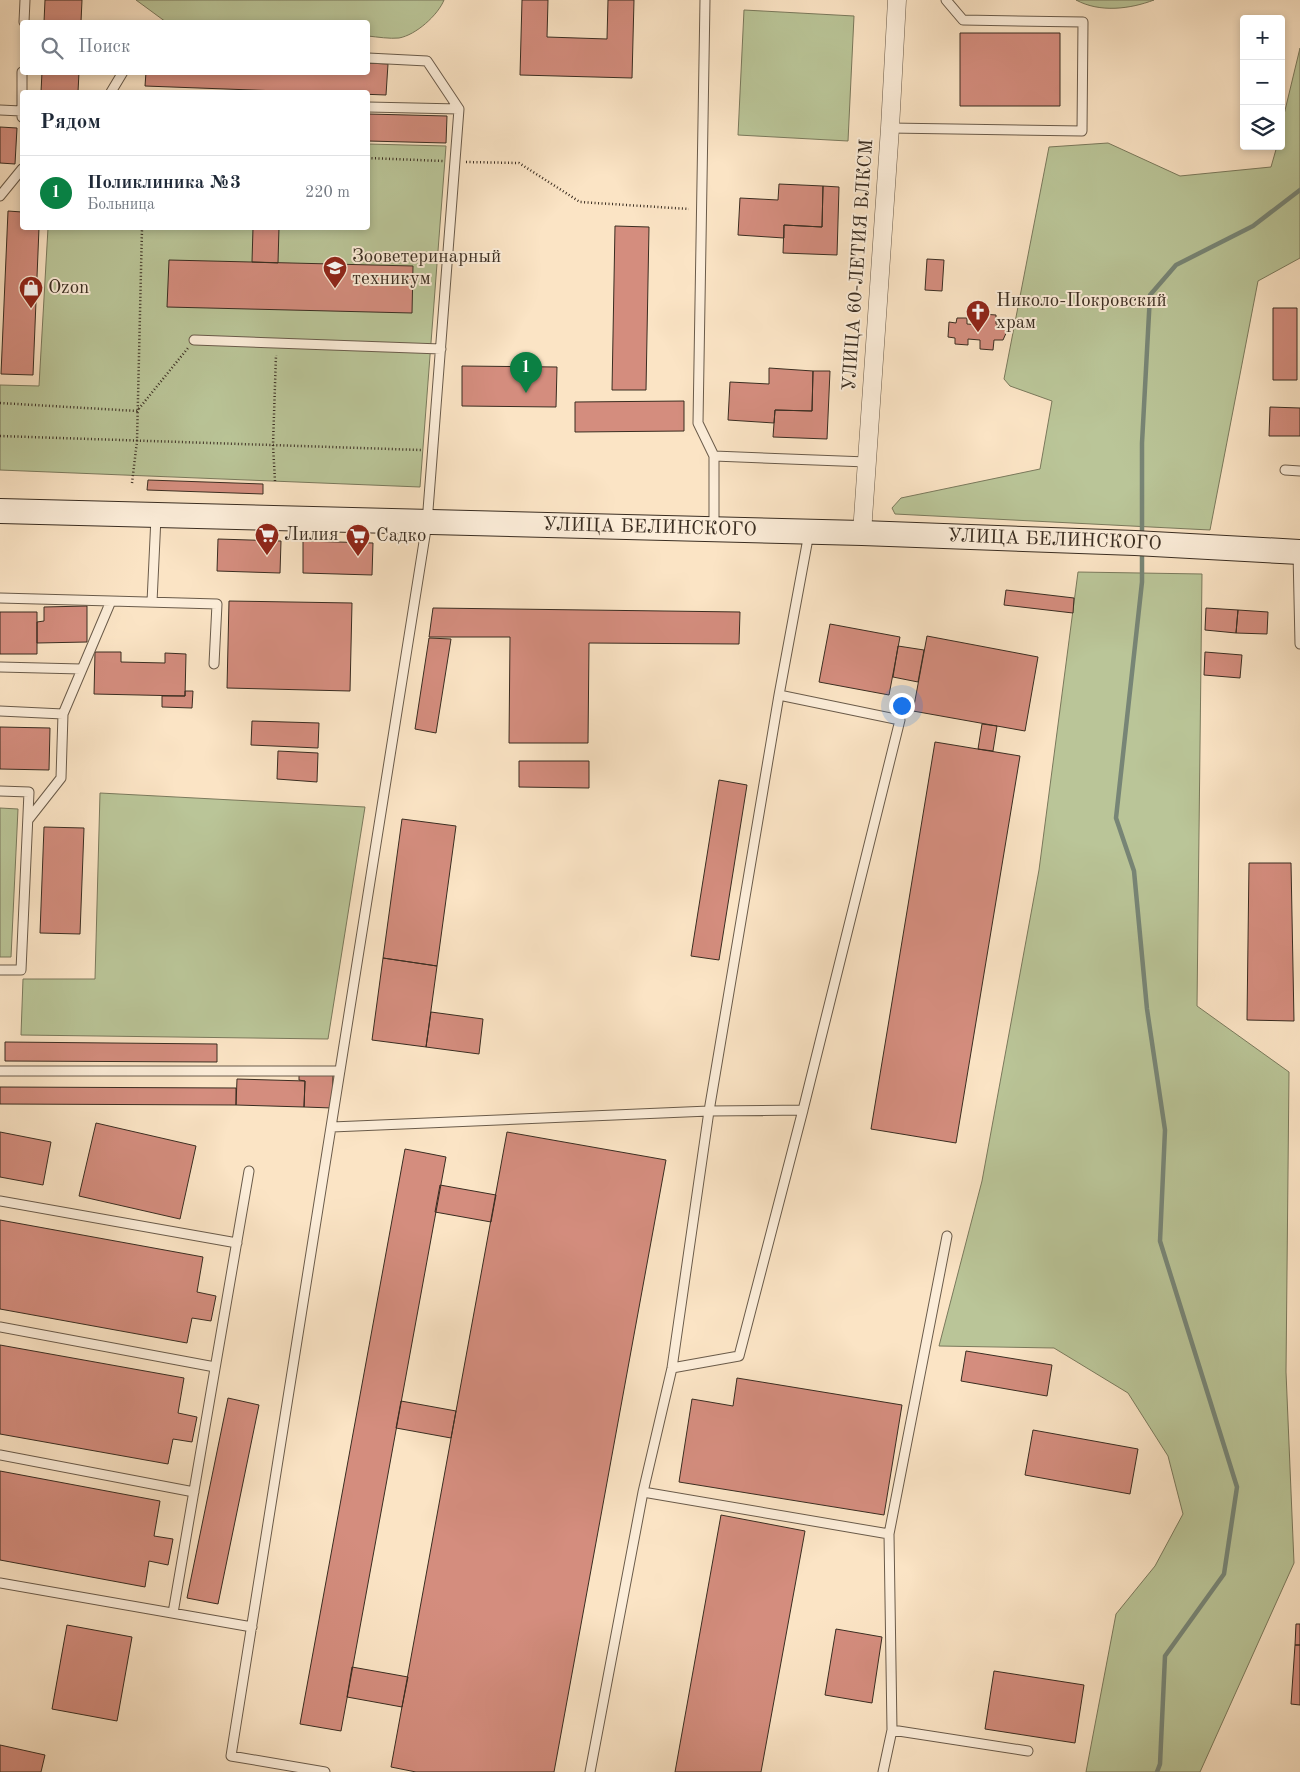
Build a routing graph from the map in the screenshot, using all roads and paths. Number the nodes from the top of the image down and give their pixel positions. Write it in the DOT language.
graph roads {
  1 [pos="25,0"];
  2 [pos="705,0"];
  3 [pos="897,0"];
  4 [pos="946,0"];
  5 [pos="24,20"];
  6 [pos="370,58"];
  7 [pos="22,75"];
  8 [pos="121,75"];
  9 [pos="22,90"];
  10 [pos="112,90"];
  11 [pos="370,107"];
  12 [pos="459,109"];
  13 [pos="0,110"];
  14 [pos="20,114"];
  15 [pos="890,128"];
  16 [pos="370,158"];
  17 [pos="455,162"];
  18 [pos="20,171"];
  19 [pos="0,196"];
  20 [pos="702,210"];
  21 [pos="142,230"];
  22 [pos="194,340"];
  23 [pos="276,343"];
  24 [pos="441,349"];
  25 [pos="0,403"];
  26 [pos="137,411"];
  27 [pos="0,436"];
  28 [pos="137,441"];
  29 [pos="273,445"];
  30 [pos="434,450"];
  31 [pos="714,456"];
  32 [pos="867,462"];
  33 [pos="1285,470"];
  34 [pos="1300,471"];
  35 [pos="275,481"];
  36 [pos="132,483"];
  37 [pos="0,511"];
  38 [pos="156,515"];
  39 [pos="427,523"];
  40 [pos="714,531"];
  41 [pos="809,532"];
  42 [pos="862,533"];
  43 [pos="1299,552"];
  44 [pos="0,598"];
  45 [pos="111,601"];
  46 [pos="152,602"];
  47 [pos="1300,644"];
  48 [pos="214,664"];
  49 [pos="0,667"];
  50 [pos="81,669"];
  51 [pos="779,695"];
  52 [pos="0,712"];
  53 [pos="63,714"];
  54 [pos="0,791"];
  55 [pos="28,820"];
  56 [pos="0,970"];
  57 [pos="340,1070"];
  58 [pos="0,1071"];
  59 [pos="803,1110"];
  60 [pos="709,1111"];
  61 [pos="332,1127"];
  62 [pos="249,1171"];
  63 [pos="0,1201"];
  64 [pos="947,1236"];
  65 [pos="237,1243"];
  66 [pos="0,1327"];
  67 [pos="215,1367"];
  68 [pos="672,1368"];
  69 [pos="0,1455"];
  70 [pos="194,1492"];
  71 [pos="643,1492"];
  72 [pos="889,1534"];
  73 [pos="0,1583"];
  74 [pos="173,1613"];
  75 [pos="252,1627"];
  76 [pos="892,1730"];
  77 [pos="1028,1751"];
  78 [pos="325,1772"];
  79 [pos="590,1772"];
  80 [pos="883,1772"];
  1 -- 5 [label="lane"];
  2 -- 20 [label="lane"];
  3 -- 15 [label="street, УЛИЦА 60-ЛЕТИЯ ВЛКСМ"];
  4 -- 15 [label="lane"];
  6 -- 12 [label="lane"];
  7 -- 9 [label="lane"];
  8 -- 10 [label="lane"];
  11 -- 12 [label="lane"];
  12 -- 17 [label="lane"];
  13 -- 14 [label="lane"];
  15 -- 32 [label="street, УЛИЦА 60-ЛЕТИЯ ВЛКСМ"];
  16 -- 17 [label="path"];
  17 -- 20 [label="path"];
  17 -- 24 [label="lane"];
  18 -- 19 [label="lane"];
  20 -- 31 [label="lane"];
  21 -- 26 [label="path"];
  22 -- 23 [label="lane"];
  22 -- 26 [label="path"];
  23 -- 24 [label="lane"];
  23 -- 29 [label="path"];
  24 -- 30 [label="lane"];
  25 -- 26 [label="path"];
  26 -- 28 [label="path"];
  27 -- 28 [label="path"];
  28 -- 29 [label="path"];
  28 -- 36 [label="path"];
  29 -- 30 [label="path"];
  29 -- 35 [label="path"];
  30 -- 39 [label="lane"];
  31 -- 32 [label="lane"];
  31 -- 40 [label="lane"];
  32 -- 42 [label="street, УЛИЦА 60-ЛЕТИЯ ВЛКСМ"];
  33 -- 34 [label="lane"];
  37 -- 38 [label="street, УЛИЦА БЕЛИНСКОГО"];
  38 -- 39 [label="street, УЛИЦА БЕЛИНСКОГО"];
  38 -- 46 [label="lane"];
  39 -- 40 [label="street, УЛИЦА БЕЛИНСКОГО"];
  39 -- 57 [label="lane"];
  40 -- 41 [label="street, УЛИЦА БЕЛИНСКОГО"];
  41 -- 42 [label="street, УЛИЦА БЕЛИНСКОГО"];
  41 -- 51 [label="lane"];
  42 -- 43 [label="street, УЛИЦА БЕЛИНСКОГО"];
  43 -- 47 [label="lane"];
  44 -- 45 [label="lane"];
  45 -- 46 [label="lane"];
  45 -- 50 [label="lane"];
  46 -- 48 [label="lane"];
  49 -- 50 [label="lane"];
  50 -- 53 [label="lane"];
  51 -- 59 [label="lane"];
  51 -- 60 [label="lane"];
  52 -- 53 [label="lane"];
  53 -- 55 [label="lane"];
  54 -- 55 [label="lane"];
  55 -- 56 [label="lane"];
  57 -- 58 [label="lane"];
  57 -- 61 [label="lane"];
  59 -- 60 [label="lane"];
  59 -- 68 [label="lane"];
  60 -- 61 [label="lane"];
  60 -- 68 [label="lane"];
  61 -- 75 [label="lane"];
  62 -- 65 [label="lane"];
  63 -- 65 [label="lane"];
  64 -- 72 [label="lane"];
  65 -- 67 [label="lane"];
  66 -- 67 [label="lane"];
  67 -- 70 [label="lane"];
  68 -- 71 [label="lane"];
  69 -- 70 [label="lane"];
  70 -- 74 [label="lane"];
  71 -- 72 [label="lane"];
  71 -- 79 [label="lane"];
  72 -- 76 [label="lane"];
  73 -- 74 [label="lane"];
  74 -- 75 [label="lane"];
  75 -- 78 [label="lane"];
  76 -- 77 [label="lane"];
  76 -- 80 [label="lane"];
}
